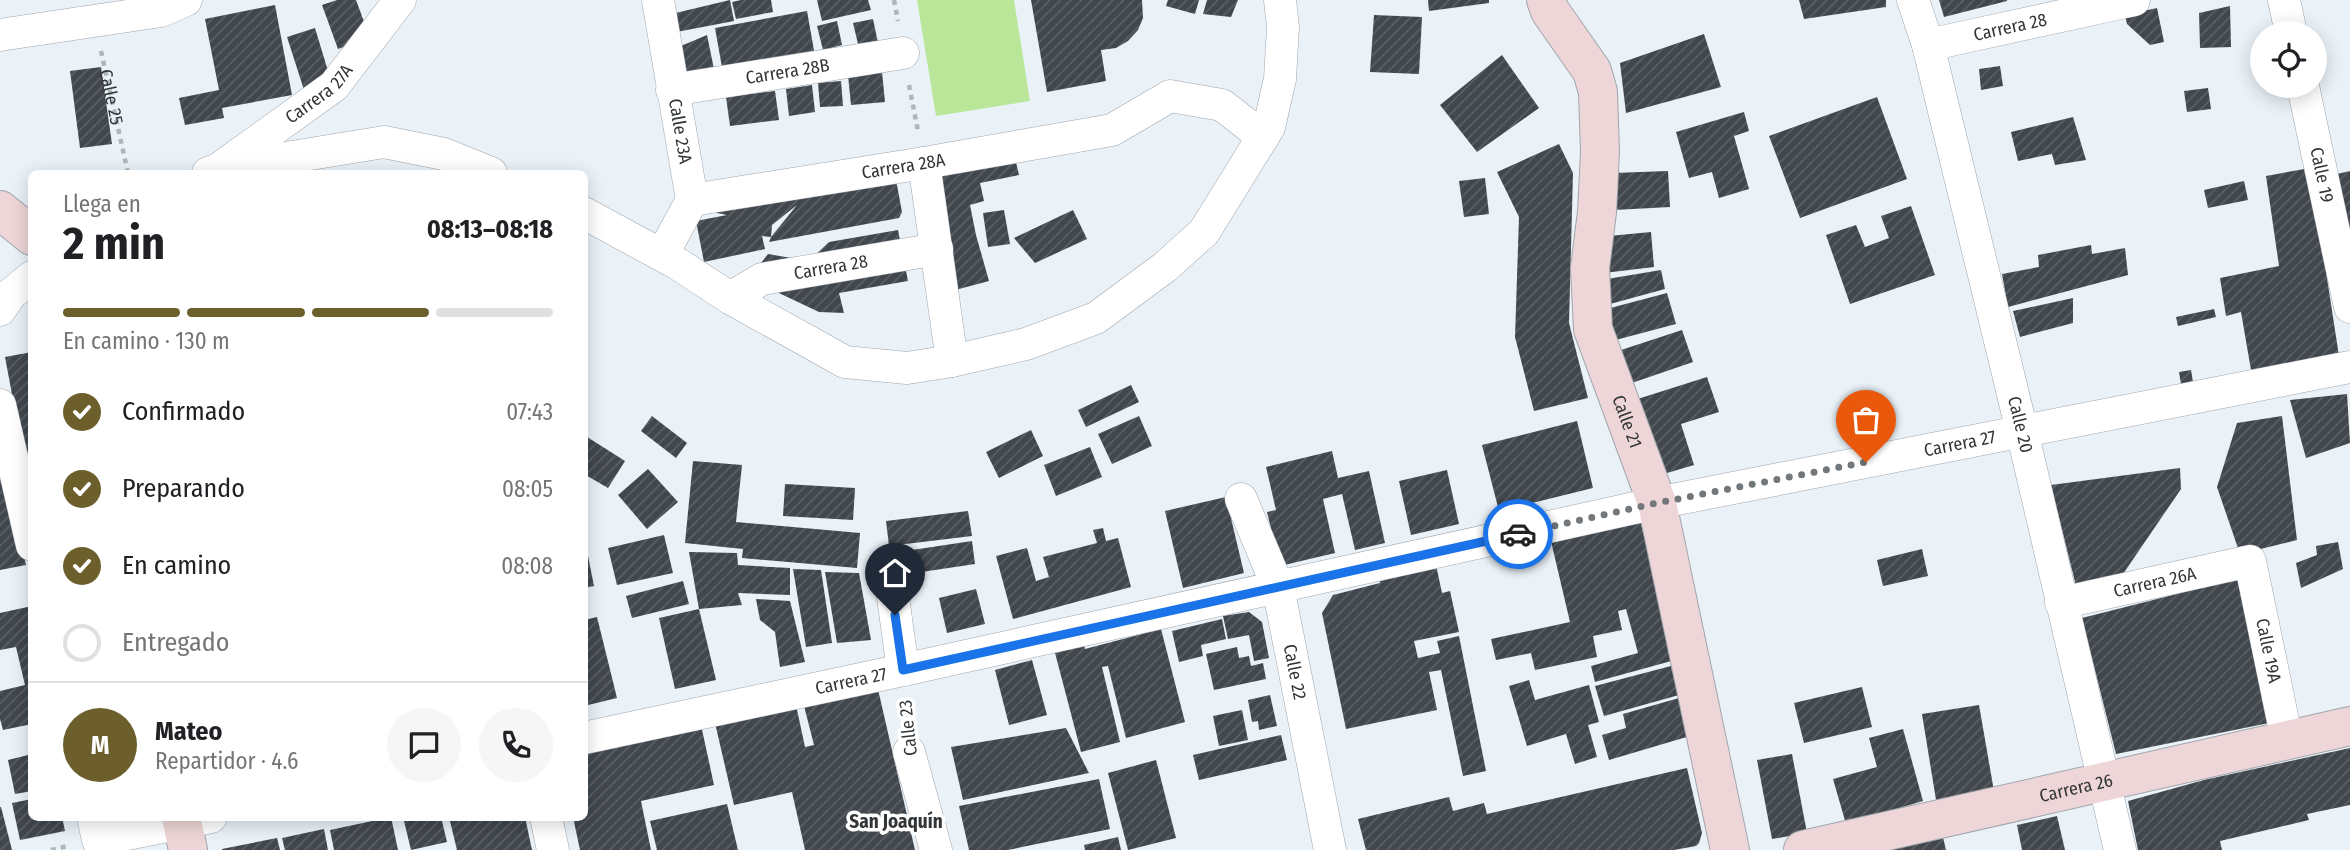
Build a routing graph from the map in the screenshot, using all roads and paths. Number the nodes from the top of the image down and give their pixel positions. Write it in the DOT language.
graph roads {
  1 [pos="186,0"];
  2 [pos="400,0"];
  3 [pos="657,0"];
  4 [pos="1280,0"];
  5 [pos="1546,0"];
  6 [pos="1913,0"];
  7 [pos="2134,0"];
  8 [pos="2284,0"];
  9 [pos="94,21"];
  10 [pos="2288,21"];
  11 [pos="0,34"];
  12 [pos="1928,45"];
  13 [pos="903,53"];
  14 [pos="672,90"];
  15 [pos="2306,98"];
  16 [pos="1263,137"];
  17 [pos="924,163"];
  18 [pos="127,170"];
  19 [pos="214,170"];
  20 [pos="219,170"];
  21 [pos="484,170"];
  22 [pos="692,200"];
  23 [pos="0,210"];
  24 [pos="588,216"];
  25 [pos="28,233"];
  26 [pos="937,249"];
  27 [pos="662,255"];
  28 [pos="28,280"];
  29 [pos="730,298"];
  30 [pos="2350,307"];
  31 [pos="0,310"];
  32 [pos="952,361"];
  33 [pos="2350,367"];
  34 [pos="0,405"];
  35 [pos="2022,431"];
  36 [pos="1241,499"];
  37 [pos="1657,503"];
  38 [pos="28,528"];
  39 [pos="888,561"];
  40 [pos="2250,561"];
  41 [pos="1278,587"];
  42 [pos="2061,603"];
  43 [pos="903,670"];
  44 [pos="2350,726"];
  45 [pos="588,737"];
  46 [pos="2287,740"];
  47 [pos="909,752"];
  48 [pos="2104,782"];
  49 [pos="547,821"];
  50 [pos="190,827"];
  51 [pos="95,828"];
  52 [pos="553,850"];
  53 [pos="936,850"];
  54 [pos="1330,850"];
  55 [pos="1730,850"];
  56 [pos="1803,850"];
  57 [pos="2120,850"];
  1 -- 9 [label="street"];
  2 -- 19 [label="street, Carrera 27A"];
  3 -- 14 [label="street, Calle 23A"];
  4 -- 16 [label="street"];
  5 -- 37 [label="street, Calle 21"];
  6 -- 12 [label="street, Calle 20"];
  7 -- 12 [label="street, Carrera 28"];
  8 -- 10 [label="street"];
  9 -- 11 [label="street"];
  9 -- 18 [label="path, Calle 25"];
  12 -- 35 [label="street, Calle 20"];
  13 -- 14 [label="street, Carrera 28B"];
  14 -- 22 [label="street, Calle 23A"];
  15 -- 30 [label="street, Calle 19"];
  16 -- 17 [label="street, Carrera 28A"];
  16 -- 32 [label="street"];
  17 -- 22 [label="street, Carrera 28A"];
  17 -- 26 [label="street"];
  20 -- 21 [label="street"];
  22 -- 27 [label="street"];
  23 -- 25 [label="street"];
  24 -- 27 [label="street"];
  26 -- 29 [label="street, Carrera 28"];
  26 -- 32 [label="street"];
  27 -- 29 [label="street"];
  28 -- 31 [label="street"];
  29 -- 32 [label="street"];
  33 -- 35 [label="street, Carrera 27"];
  34 -- 38 [label="street"];
  35 -- 37 [label="street, Carrera 27"];
  35 -- 42 [label="street, Calle 20"];
  36 -- 41 [label="street, Calle 22"];
  37 -- 41 [label="street, Carrera 27"];
  37 -- 55 [label="street, Calle 21"];
  39 -- 43 [label="street"];
  40 -- 42 [label="street, Carrera 26A"];
  40 -- 46 [label="street, Calle 19A"];
  41 -- 43 [label="street, Carrera 27"];
  41 -- 54 [label="street, Calle 22"];
  42 -- 48 [label="street, Calle 20"];
  43 -- 45 [label="street, Carrera 27"];
  43 -- 47 [label="path, Calle 23"];
  44 -- 46 [label="street, Carrera 26"];
  46 -- 48 [label="street, Carrera 26"];
  47 -- 53 [label="street, Calle 23"];
  48 -- 56 [label="street, Carrera 26"];
  48 -- 57 [label="street, Calle 20"];
  49 -- 52 [label="street"];
  50 -- 51 [label="street"];
}
